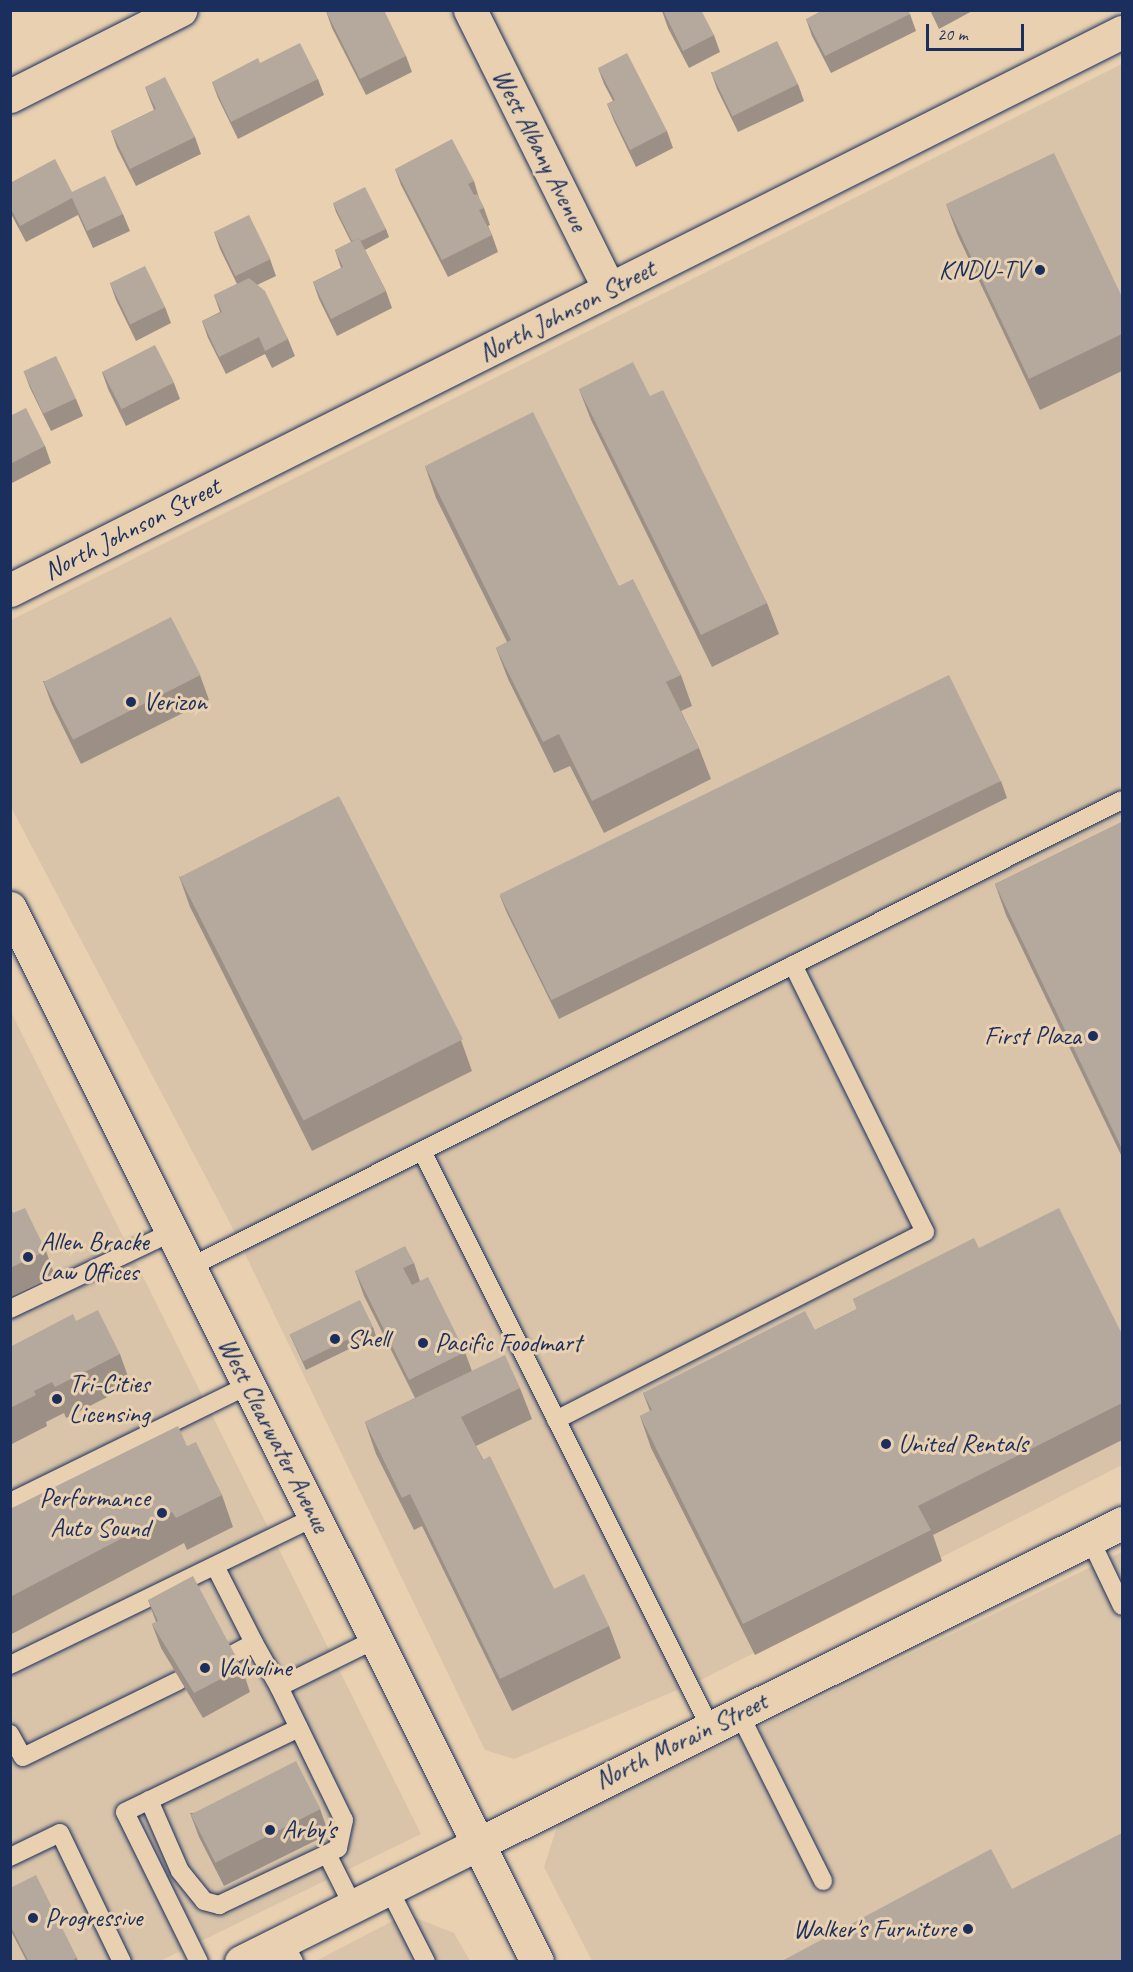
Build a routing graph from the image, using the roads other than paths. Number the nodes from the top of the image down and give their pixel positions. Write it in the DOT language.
graph roads {
  1 [pos="180,10"];
  2 [pos="470,10"];
  3 [pos="1122,32"];
  4 [pos="10,96"];
  5 [pos="609,290"];
  6 [pos="10,590"];
  7 [pos="1122,800"];
  8 [pos="10,908"];
  9 [pos="793,965"];
  10 [pos="422,1151"];
  11 [pos="172,1232"];
  12 [pos="190,1268"];
  13 [pos="10,1309"];
  14 [pos="249,1385"];
  15 [pos="556,1420"];
  16 [pos="10,1502"];
  17 [pos="315,1517"];
  18 [pos="1122,1523"];
  19 [pos="1090,1539"];
  20 [pos="215,1566"];
  21 [pos="1122,1606"];
  22 [pos="376,1640"];
  23 [pos="254,1643"];
  24 [pos="231,1655"];
  25 [pos="10,1665"];
  26 [pos="178,1681"];
  27 [pos="279,1688"];
  28 [pos="739,1713"];
  29 [pos="710,1727"];
  30 [pos="299,1728"];
  31 [pos="10,1734"];
  32 [pos="149,1800"];
  33 [pos="478,1844"];
  34 [pos="327,1854"];
  35 [pos="10,1857"];
  36 [pos="823,1881"];
  37 [pos="388,1889"];
  38 [pos="353,1906"];
  39 [pos="288,1951"];
  40 [pos="122,1962"];
  41 [pos="199,1962"];
  42 [pos="241,1962"];
  43 [pos="426,1962"];
  44 [pos="537,1962"];
  1 -- 4 [label="street"];
  2 -- 5 [label="street, West Albany Avenue"];
  3 -- 5 [label="street, North Johnson Street"];
  5 -- 6 [label="street, North Johnson Street"];
  7 -- 9 [label="lane"];
  8 -- 11 [label="street, West Clearwater Avenue"];
  9 -- 10 [label="lane"];
  9 -- 15 [label="lane"];
  10 -- 12 [label="lane"];
  10 -- 15 [label="lane"];
  11 -- 12 [label="street, West Clearwater Avenue"];
  11 -- 13 [label="lane"];
  12 -- 14 [label="street, West Clearwater Avenue"];
  14 -- 16 [label="lane"];
  14 -- 17 [label="street, West Clearwater Avenue"];
  15 -- 29 [label="lane"];
  17 -- 20 [label="lane"];
  17 -- 22 [label="street, West Clearwater Avenue"];
  18 -- 19 [label="street, North Morain Street"];
  19 -- 21 [label="lane"];
  19 -- 28 [label="street, North Morain Street"];
  20 -- 23 [label="lane"];
  20 -- 25 [label="lane"];
  22 -- 27 [label="lane"];
  22 -- 33 [label="street, West Clearwater Avenue"];
  23 -- 24 [label="lane"];
  23 -- 27 [label="lane"];
  26 -- 31 [label="lane"];
  27 -- 30 [label="lane"];
  28 -- 29 [label="street, North Morain Street"];
  28 -- 36 [label="lane"];
  29 -- 33 [label="street, North Morain Street"];
  30 -- 32 [label="lane"];
  30 -- 34 [label="lane"];
  32 -- 34 [label="lane"];
  32 -- 41 [label="lane"];
  33 -- 37 [label="street, North Morain Street"];
  33 -- 44 [label="street, West Clearwater Avenue"];
  34 -- 38 [label="lane"];
  35 -- 40 [label="lane"];
  37 -- 38 [label="street, North Morain Street"];
  37 -- 43 [label="lane"];
  38 -- 39 [label="street, North Morain Street"];
  39 -- 42 [label="street, North Morain Street"];
}
